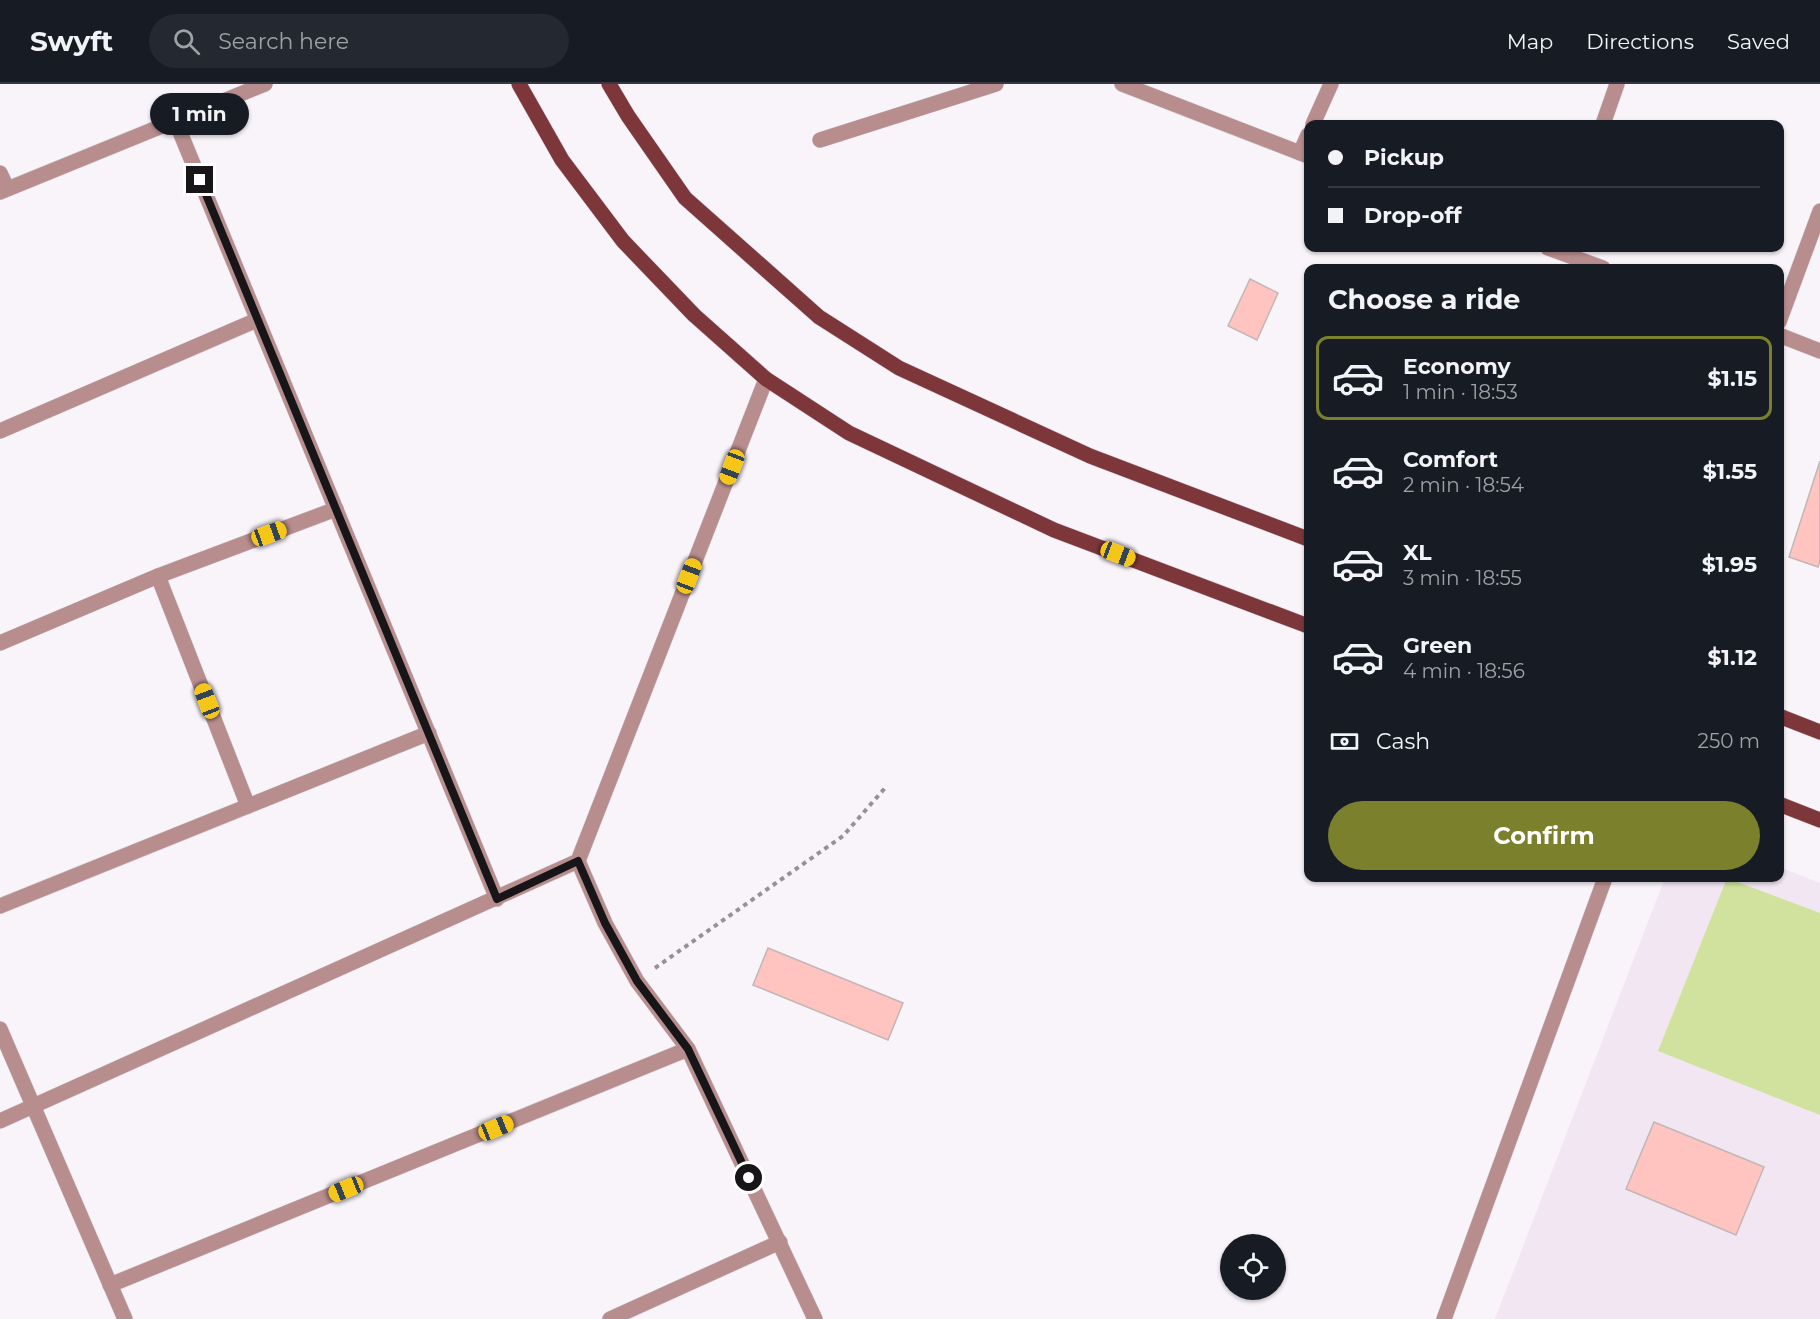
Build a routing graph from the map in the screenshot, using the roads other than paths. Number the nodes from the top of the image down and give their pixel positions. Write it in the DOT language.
graph roads {
  1 [pos="265,84"];
  2 [pos="519,84"];
  3 [pos="609,84"];
  4 [pos="996,84"];
  5 [pos="1122,84"];
  6 [pos="1331,84"];
  7 [pos="1617,84"];
  8 [pos="175,120"];
  9 [pos="1315,120"];
  10 [pos="1604,120"];
  11 [pos="820,141"];
  12 [pos="1304,154"];
  13 [pos="0,173"];
  14 [pos="4,190"];
  15 [pos="1820,211"];
  16 [pos="1563,252"];
  17 [pos="1593,264"];
  18 [pos="1784,308"];
  19 [pos="257,320"];
  20 [pos="1784,337"];
  21 [pos="1820,351"];
  22 [pos="766,379"];
  23 [pos="0,431"];
  24 [pos="336,509"];
  25 [pos="1304,537"];
  26 [pos="158,576"];
  27 [pos="1304,624"];
  28 [pos="0,643"];
  29 [pos="1784,718"];
  30 [pos="1820,732"];
  31 [pos="429,733"];
  32 [pos="248,806"];
  33 [pos="1784,806"];
  34 [pos="1820,820"];
  35 [pos="578,861"];
  36 [pos="1604,882"];
  37 [pos="497,899"];
  38 [pos="0,906"];
  39 [pos="0,1029"];
  40 [pos="688,1049"];
  41 [pos="33,1107"];
  42 [pos="0,1121"];
  43 [pos="780,1242"];
  44 [pos="110,1285"];
  45 [pos="125,1319"];
  46 [pos="610,1319"];
  47 [pos="815,1319"];
  48 [pos="1444,1319"];
  1 -- 8 [label="street"];
  2 -- 22 [label="main road"];
  3 -- 25 [label="main road"];
  4 -- 11 [label="street"];
  5 -- 12 [label="street"];
  6 -- 9 [label="street"];
  7 -- 10 [label="street"];
  8 -- 14 [label="street"];
  8 -- 19 [label="street"];
  13 -- 14 [label="street"];
  15 -- 18 [label="street"];
  16 -- 17 [label="street"];
  19 -- 23 [label="street"];
  19 -- 24 [label="street"];
  20 -- 21 [label="street"];
  22 -- 27 [label="main road"];
  22 -- 35 [label="street"];
  24 -- 26 [label="street"];
  24 -- 31 [label="street"];
  26 -- 28 [label="street"];
  26 -- 32 [label="street"];
  29 -- 30 [label="main road"];
  31 -- 32 [label="street"];
  31 -- 37 [label="street"];
  32 -- 38 [label="street"];
  33 -- 34 [label="main road"];
  35 -- 37 [label="street"];
  35 -- 40 [label="street"];
  36 -- 48 [label="street"];
  37 -- 41 [label="street"];
  39 -- 41 [label="street"];
  40 -- 43 [label="street"];
  40 -- 44 [label="street"];
  41 -- 42 [label="street"];
  41 -- 44 [label="street"];
  43 -- 46 [label="street"];
  43 -- 47 [label="street"];
  44 -- 45 [label="street"];
}
